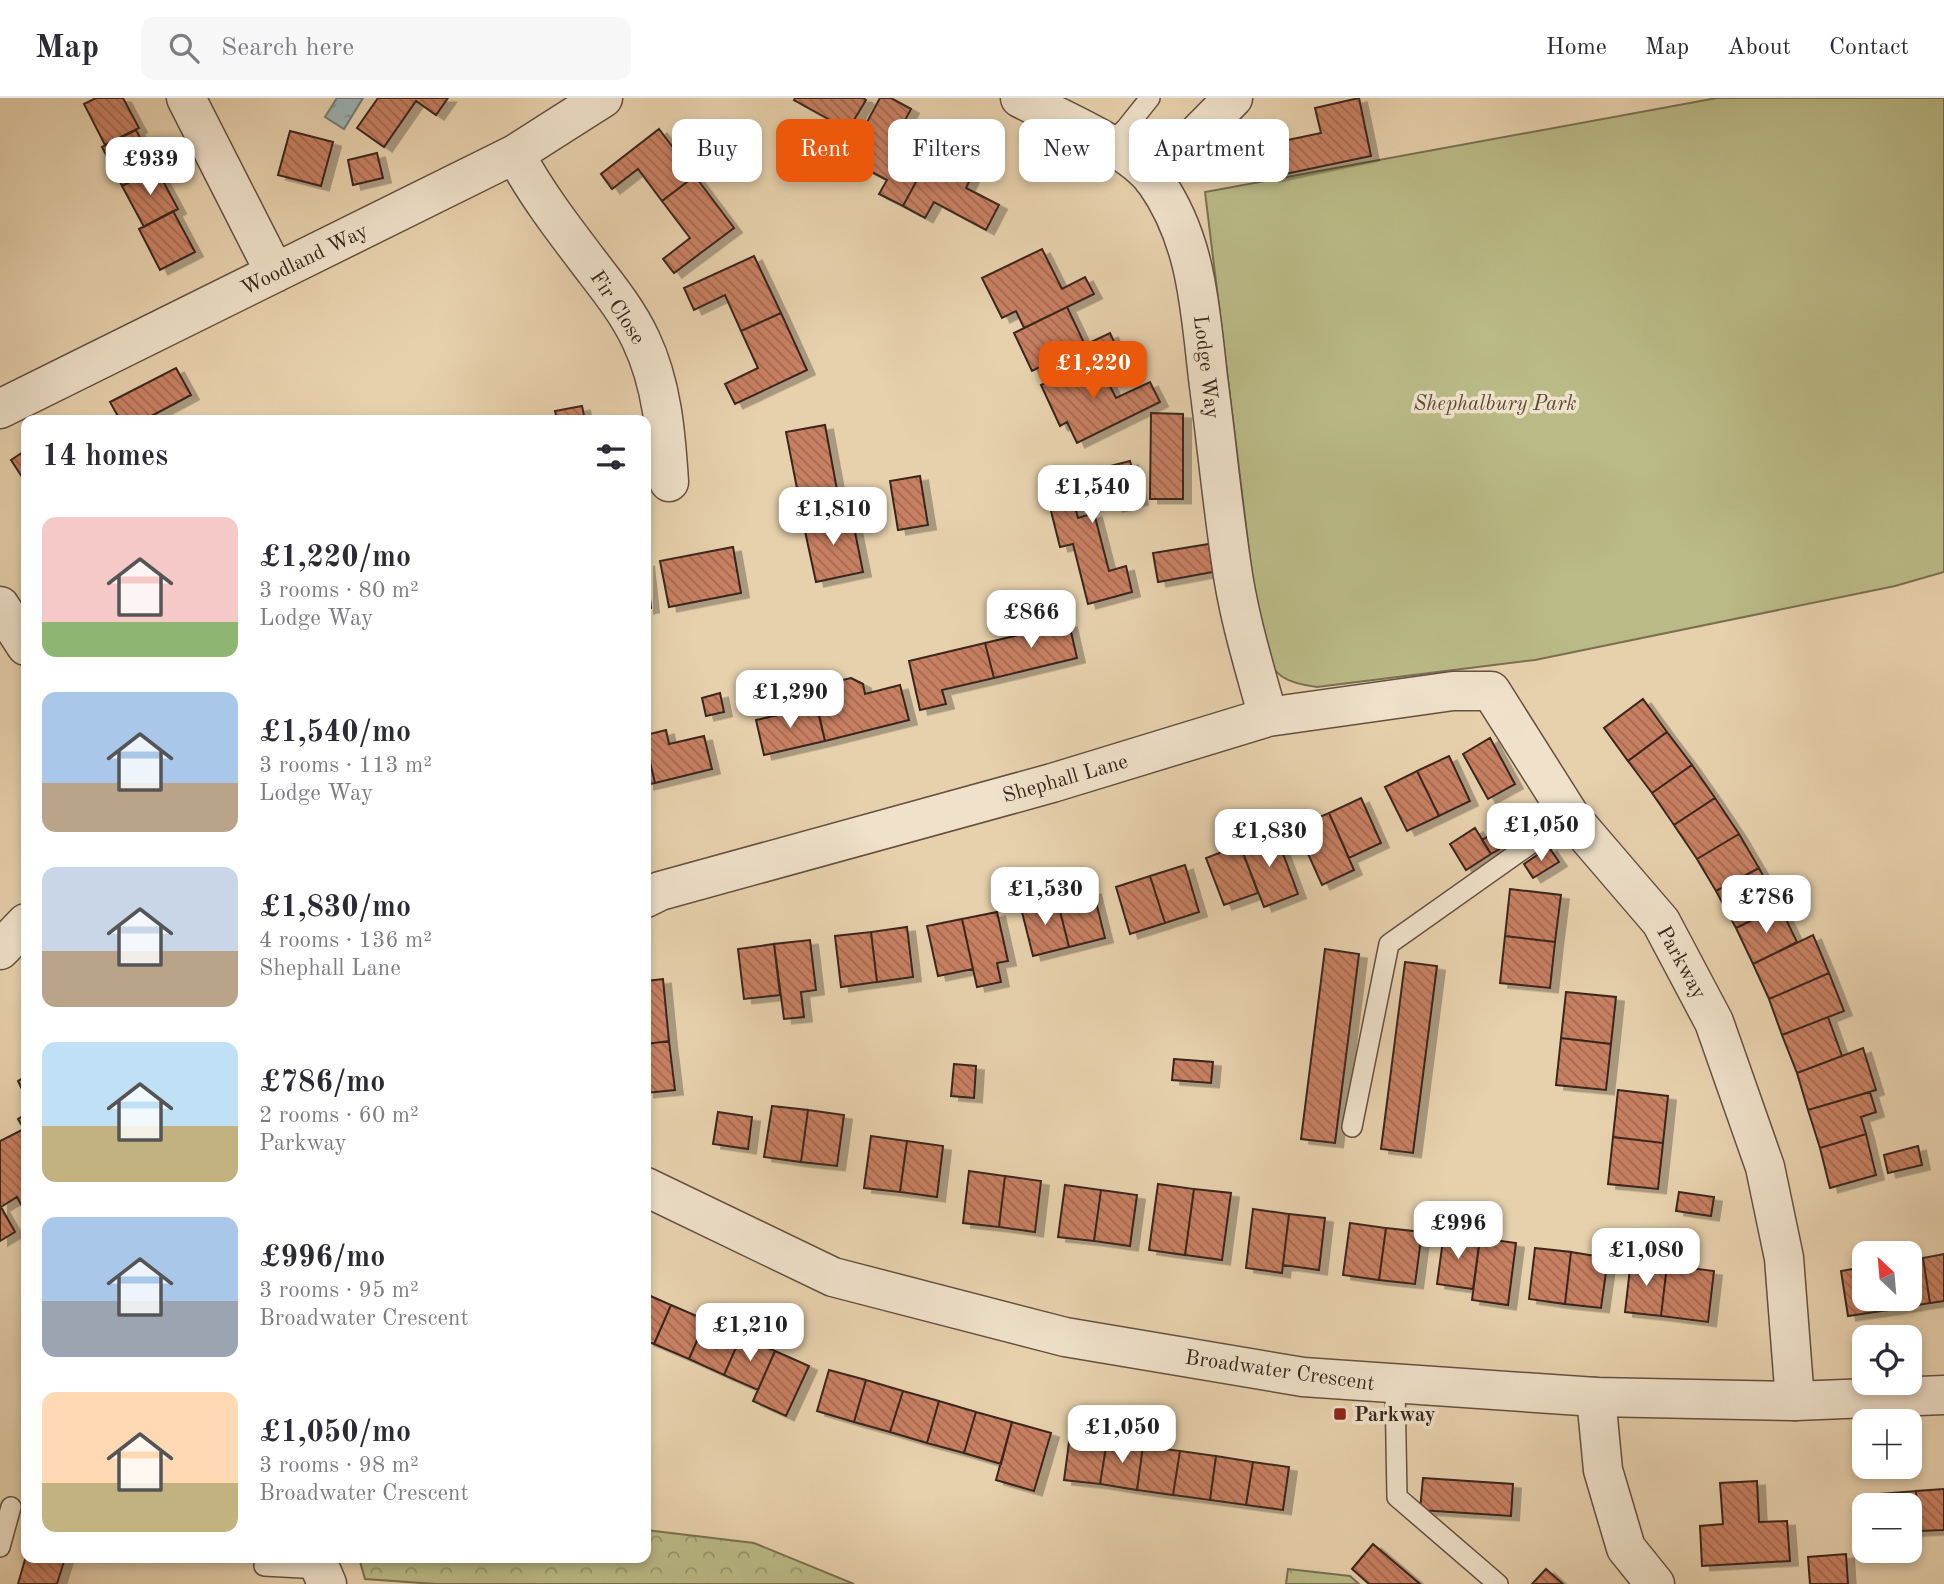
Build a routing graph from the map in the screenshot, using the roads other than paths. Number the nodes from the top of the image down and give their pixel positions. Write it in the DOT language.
graph roads {
  1 [pos="186,98"];
  2 [pos="603,98"];
  3 [pos="1020,98"];
  4 [pos="1150,98"];
  5 [pos="1233,98"];
  6 [pos="1060,119"];
  7 [pos="1212,119"];
  8 [pos="1115,139"];
  9 [pos="514,154"];
  10 [pos="1155,182"];
  11 [pos="275,273"];
  12 [pos="0,409"];
  13 [pos="669,482"];
  14 [pos="0,606"];
  15 [pos="21,638"];
  16 [pos="1491,691"];
  17 [pos="1268,717"];
  18 [pos="1570,816"];
  19 [pos="651,896"];
  20 [pos="21,928"];
  21 [pos="0,950"];
  22 [pos="1352,1127"];
  23 [pos="651,1189"];
  24 [pos="1395,1385"];
  25 [pos="1944,1395"];
  26 [pos="1596,1397"];
  27 [pos="1795,1401"];
  28 [pos="11,1507"];
  29 [pos="0,1547"];
  30 [pos="264,1566"];
  31 [pos="321,1570"];
  32 [pos="1498,1584"];
  33 [pos="1655,1584"];
  1 -- 11 [label="street"];
  2 -- 9 [label="street, Woodland Way"];
  3 -- 6 [label="street, Lodge Way"];
  4 -- 8 [label="lane"];
  5 -- 7 [label="street"];
  9 -- 11 [label="street, Woodland Way"];
  9 -- 13 [label="street, Fir Close"];
  10 -- 17 [label="street, Lodge Way"];
  11 -- 12 [label="street, Woodland Way"];
  14 -- 15 [label="street"];
  16 -- 17 [label="street, Shephall Lane"];
  16 -- 18 [label="street, Parkway"];
  17 -- 19 [label="street, Shephall Lane"];
  18 -- 22 [label="lane"];
  18 -- 27 [label="street, Parkway"];
  20 -- 21 [label="street"];
  23 -- 24 [label="street, Broadwater Crescent"];
  24 -- 26 [label="street, Broadwater Crescent"];
  24 -- 32 [label="lane"];
  25 -- 27 [label="street, Broadwater Crescent"];
  26 -- 27 [label="street, Broadwater Crescent"];
  26 -- 33 [label="street"];
  28 -- 29 [label="lane"];
  30 -- 31 [label="lane"];
}
